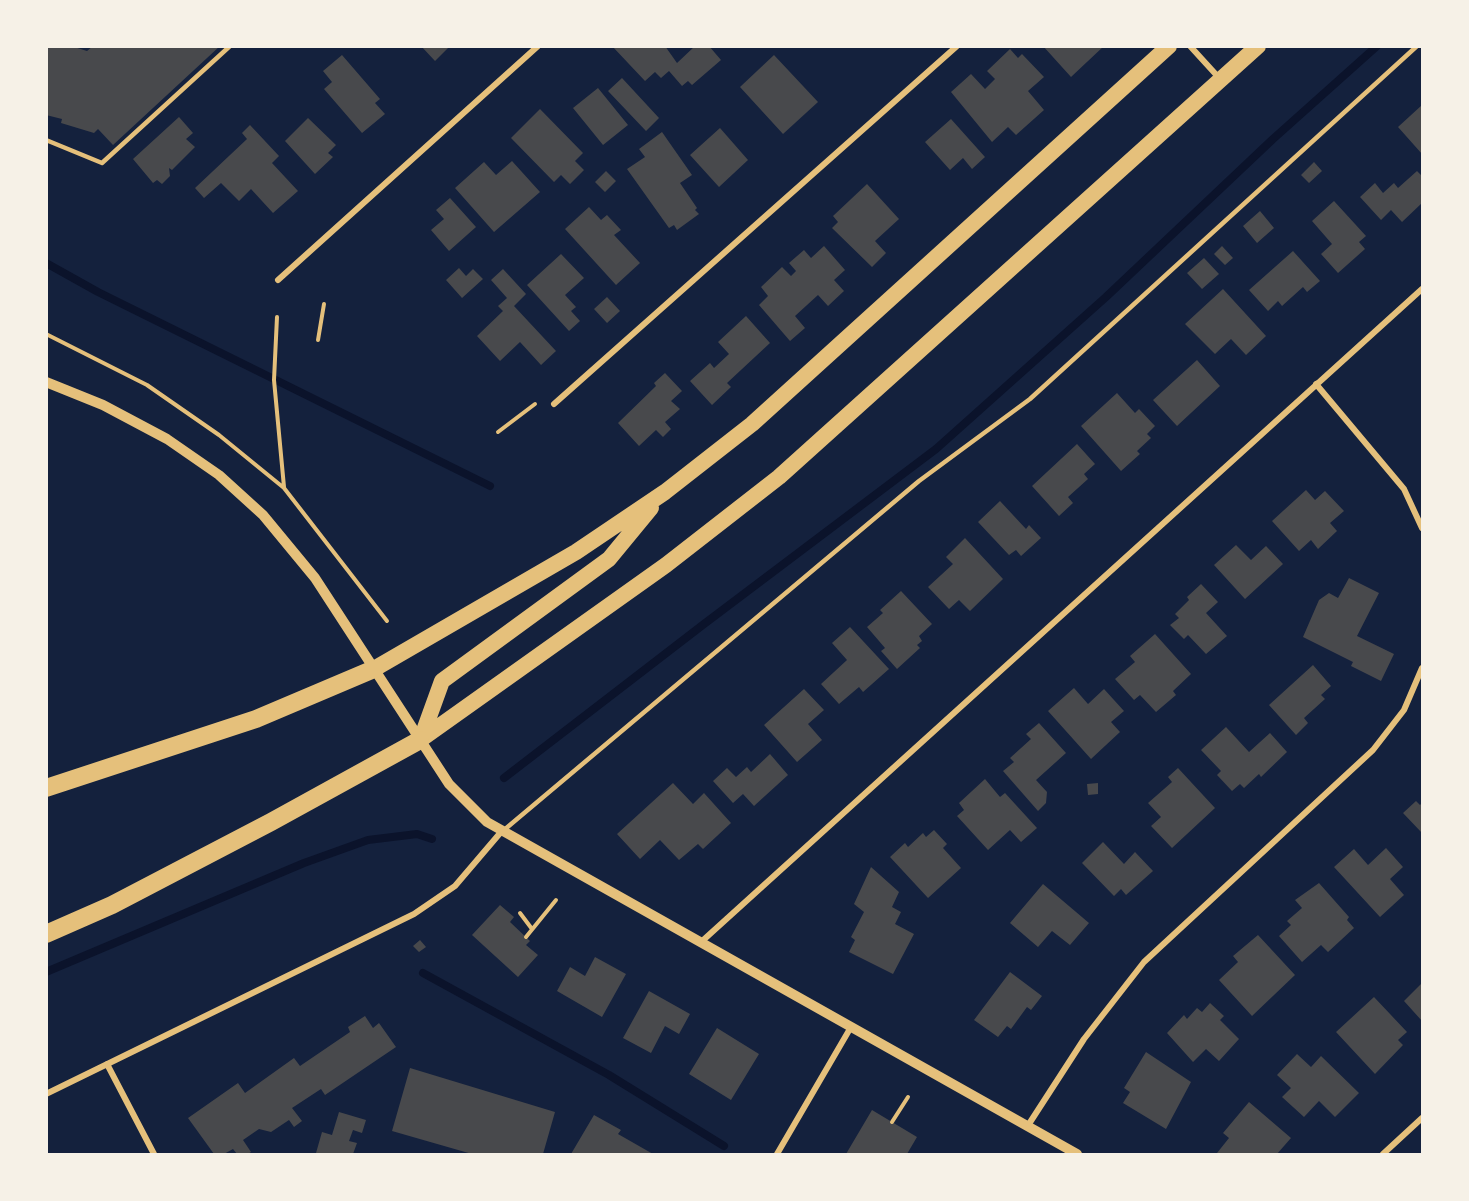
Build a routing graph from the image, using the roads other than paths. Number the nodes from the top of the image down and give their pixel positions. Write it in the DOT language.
graph roads {
  1 [pos="230,46"];
  2 [pos="538,46"];
  3 [pos="957,46"];
  4 [pos="1169,46"];
  5 [pos="1190,46"];
  6 [pos="1258,46"];
  7 [pos="1417,46"];
  8 [pos="1221,80"];
  9 [pos="46,140"];
  10 [pos="278,280"];
  11 [pos="1422,289"];
  12 [pos="46,382"];
  13 [pos="1316,384"];
  14 [pos="554,404"];
  15 [pos="665,492"];
  16 [pos="1422,528"];
  17 [pos="1422,668"];
  18 [pos="374,669"];
  19 [pos="420,740"];
  20 [pos="46,788"];
  21 [pos="501,832"];
  22 [pos="46,934"];
  23 [pos="700,942"];
  24 [pos="851,1027"];
  25 [pos="107,1064"];
  26 [pos="46,1094"];
  27 [pos="1422,1118"];
  28 [pos="1027,1127"];
  29 [pos="154,1155"];
  30 [pos="777,1155"];
  31 [pos="1077,1155"];
  32 [pos="1383,1155"];
  1 -- 9 [label="lane"];
  2 -- 10 [label="street"];
  3 -- 14 [label="street"];
  4 -- 15 [label="highway"];
  5 -- 8 [label="street"];
  6 -- 8 [label="highway"];
  7 -- 21 [label="lane"];
  8 -- 19 [label="highway"];
  11 -- 13 [label="street"];
  12 -- 18 [label="street"];
  13 -- 16 [label="street"];
  13 -- 23 [label="street"];
  15 -- 18 [label="highway"];
  15 -- 19 [label="highway"];
  17 -- 28 [label="street"];
  18 -- 19 [label="street"];
  18 -- 20 [label="highway"];
  19 -- 21 [label="street"];
  19 -- 22 [label="highway"];
  21 -- 23 [label="street"];
  21 -- 25 [label="street"];
  23 -- 24 [label="street"];
  24 -- 28 [label="street"];
  24 -- 30 [label="street"];
  25 -- 26 [label="street"];
  25 -- 29 [label="street"];
  27 -- 32 [label="street"];
  28 -- 31 [label="street"];
}
